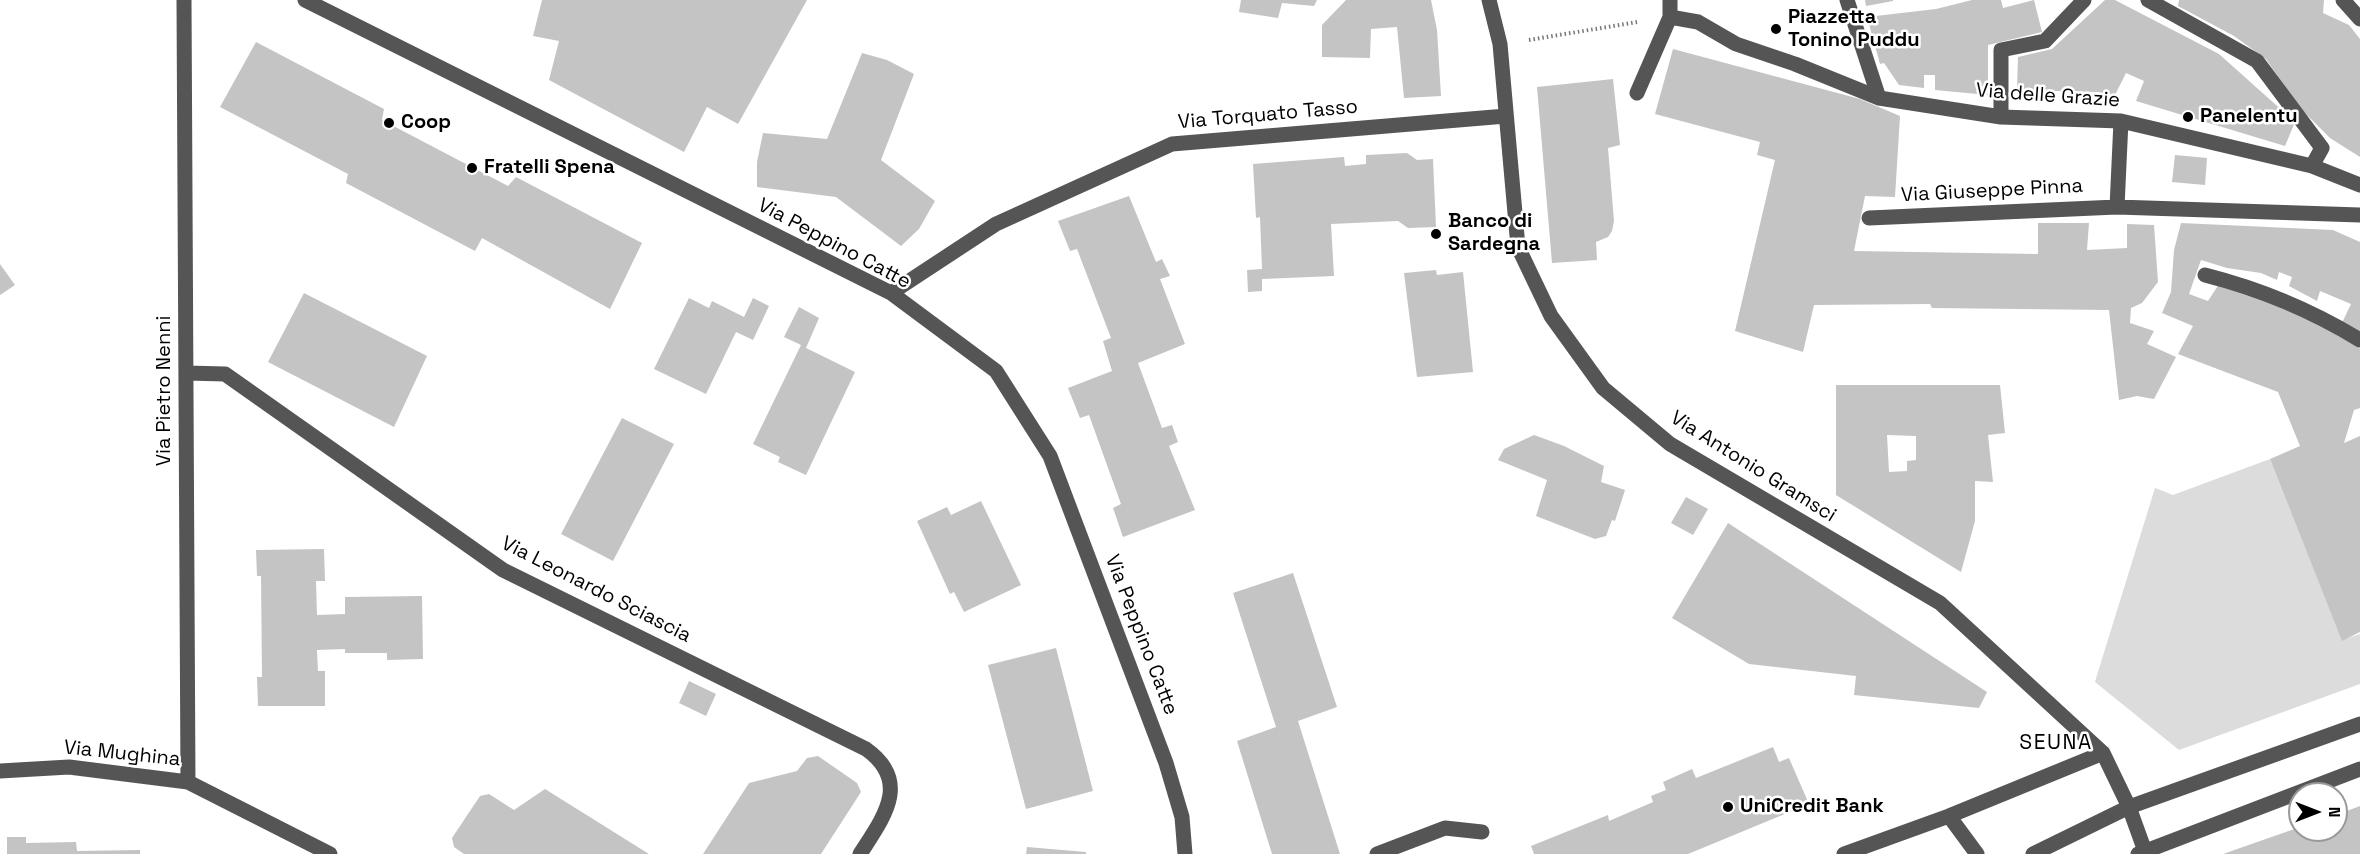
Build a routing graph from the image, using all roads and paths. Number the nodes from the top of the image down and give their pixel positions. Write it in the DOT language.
graph roads {
  1 [pos="184,0"];
  2 [pos="305,0"];
  3 [pos="1489,0"];
  4 [pos="1670,0"];
  5 [pos="1847,0"];
  6 [pos="2084,0"];
  7 [pos="2148,0"];
  8 [pos="2343,0"];
  9 [pos="1670,17"];
  10 [pos="2360,20"];
  11 [pos="1525,40"];
  12 [pos="1637,93"];
  13 [pos="1879,98"];
  14 [pos="1506,116"];
  15 [pos="2001,117"];
  16 [pos="2121,121"];
  17 [pos="2312,166"];
  18 [pos="2360,185"];
  19 [pos="2117,207"];
  20 [pos="2360,215"];
  21 [pos="1869,218"];
  22 [pos="2205,275"];
  23 [pos="891,293"];
  24 [pos="2360,340"];
  25 [pos="186,373"];
  26 [pos="2360,724"];
  27 [pos="2103,753"];
  28 [pos="2360,770"];
  29 [pos="0,771"];
  30 [pos="189,782"];
  31 [pos="2129,807"];
  32 [pos="1949,816"];
  33 [pos="1482,832"];
  34 [pos="2143,853"];
  35 [pos="330,854"];
  36 [pos="860,854"];
  37 [pos="1185,854"];
  38 [pos="1377,854"];
  39 [pos="1844,854"];
  40 [pos="1977,854"];
  41 [pos="2033,854"];
  1 -- 25 [label="street, Via Pietro Nenni"];
  2 -- 23 [label="street, Via Peppino Catte"];
  3 -- 14 [label="street, Via Antonio Gramsci"];
  4 -- 9 [label="street"];
  5 -- 13 [label="street"];
  6 -- 15 [label="street"];
  7 -- 17 [label="street"];
  8 -- 10 [label="street"];
  9 -- 11 [label="path"];
  9 -- 12 [label="street"];
  9 -- 13 [label="street, Via delle Grazie"];
  13 -- 15 [label="street, Via delle Grazie"];
  14 -- 23 [label="street, Via Torquato Tasso"];
  14 -- 27 [label="street, Via Antonio Gramsci"];
  15 -- 16 [label="street, Via delle Grazie"];
  16 -- 17 [label="street, Via delle Grazie"];
  16 -- 19 [label="street"];
  17 -- 18 [label="street, Via delle Grazie"];
  19 -- 20 [label="street, Via Giuseppe Pinna"];
  19 -- 21 [label="street, Via Giuseppe Pinna"];
  22 -- 24 [label="street"];
  23 -- 37 [label="street, Via Peppino Catte"];
  25 -- 30 [label="street, Via Pietro Nenni"];
  25 -- 36 [label="street, Via Leonardo Sciascia"];
  26 -- 31 [label="street"];
  27 -- 31 [label="street, Via Antonio Gramsci"];
  27 -- 32 [label="street"];
  28 -- 34 [label="street"];
  29 -- 30 [label="street, Via Mughina"];
  30 -- 35 [label="street, Via Mughina"];
  31 -- 34 [label="street, Via Antonio Gramsci"];
  31 -- 41 [label="street"];
  32 -- 39 [label="street"];
  32 -- 40 [label="street"];
  33 -- 38 [label="street"];
}
